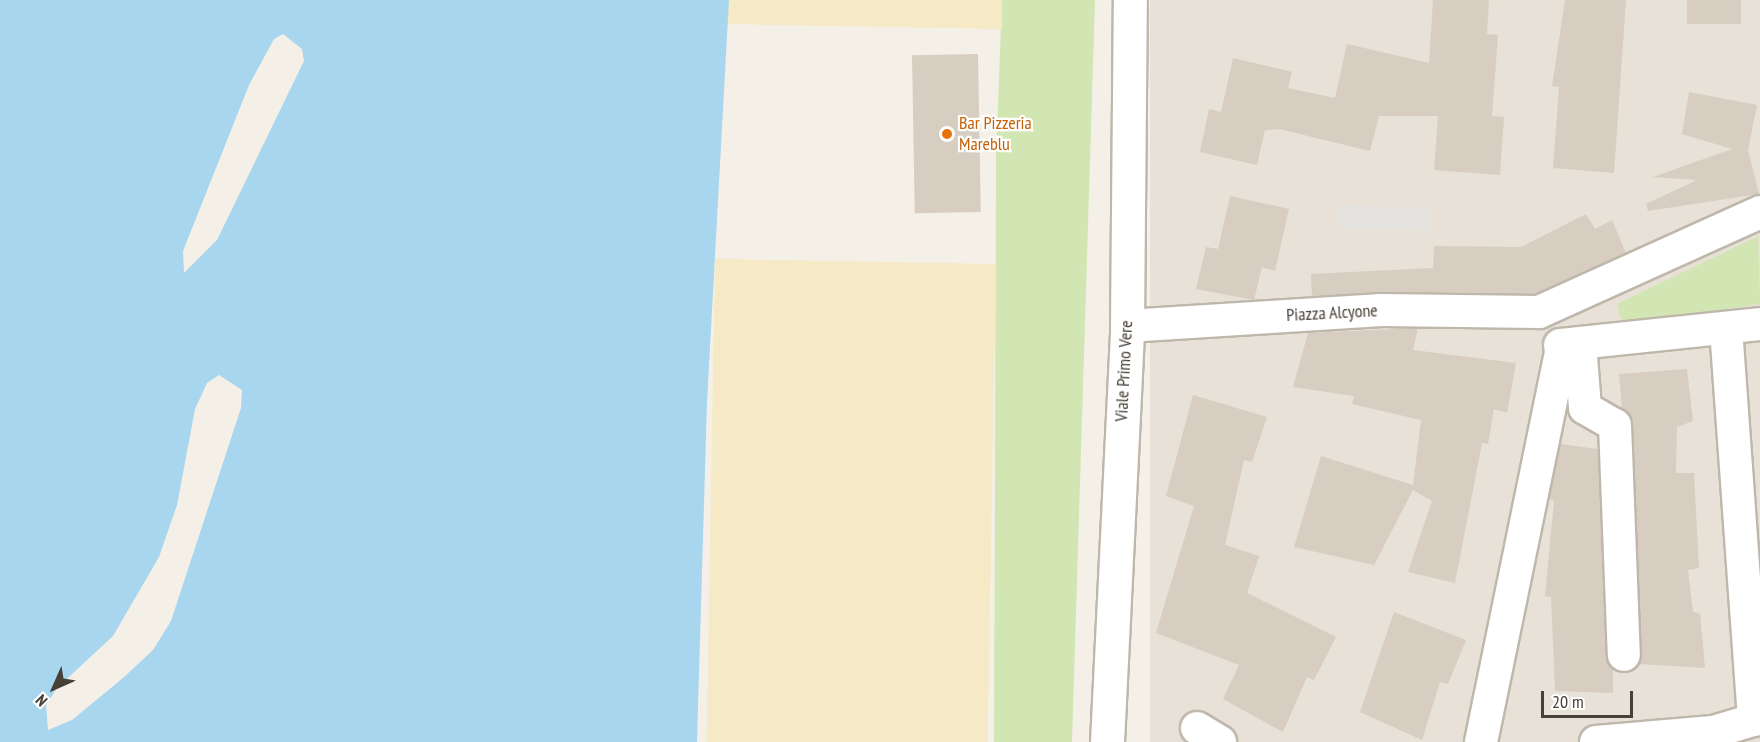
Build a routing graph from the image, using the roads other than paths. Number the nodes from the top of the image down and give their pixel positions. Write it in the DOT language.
graph roads {
  1 [pos="1130,0"];
  2 [pos="1760,212"];
  3 [pos="1539,312"];
  4 [pos="1760,324"];
  5 [pos="1127,326"];
  6 [pos="1726,328"];
  7 [pos="1571,345"];
  8 [pos="1624,656"];
  9 [pos="1757,719"];
  10 [pos="1107,742"];
  11 [pos="1481,742"];
  12 [pos="1596,742"];
  1 -- 5 [label="street, Viale Primo Vere"];
  2 -- 3 [label="street, Piazza Alcyone"];
  3 -- 5 [label="street, Piazza Alcyone"];
  3 -- 7 [label="street"];
  4 -- 6 [label="street"];
  5 -- 10 [label="street, Viale Primo Vere"];
  6 -- 7 [label="street"];
  6 -- 9 [label="street"];
  7 -- 8 [label="street"];
  7 -- 11 [label="street"];
  9 -- 12 [label="street"];
}
